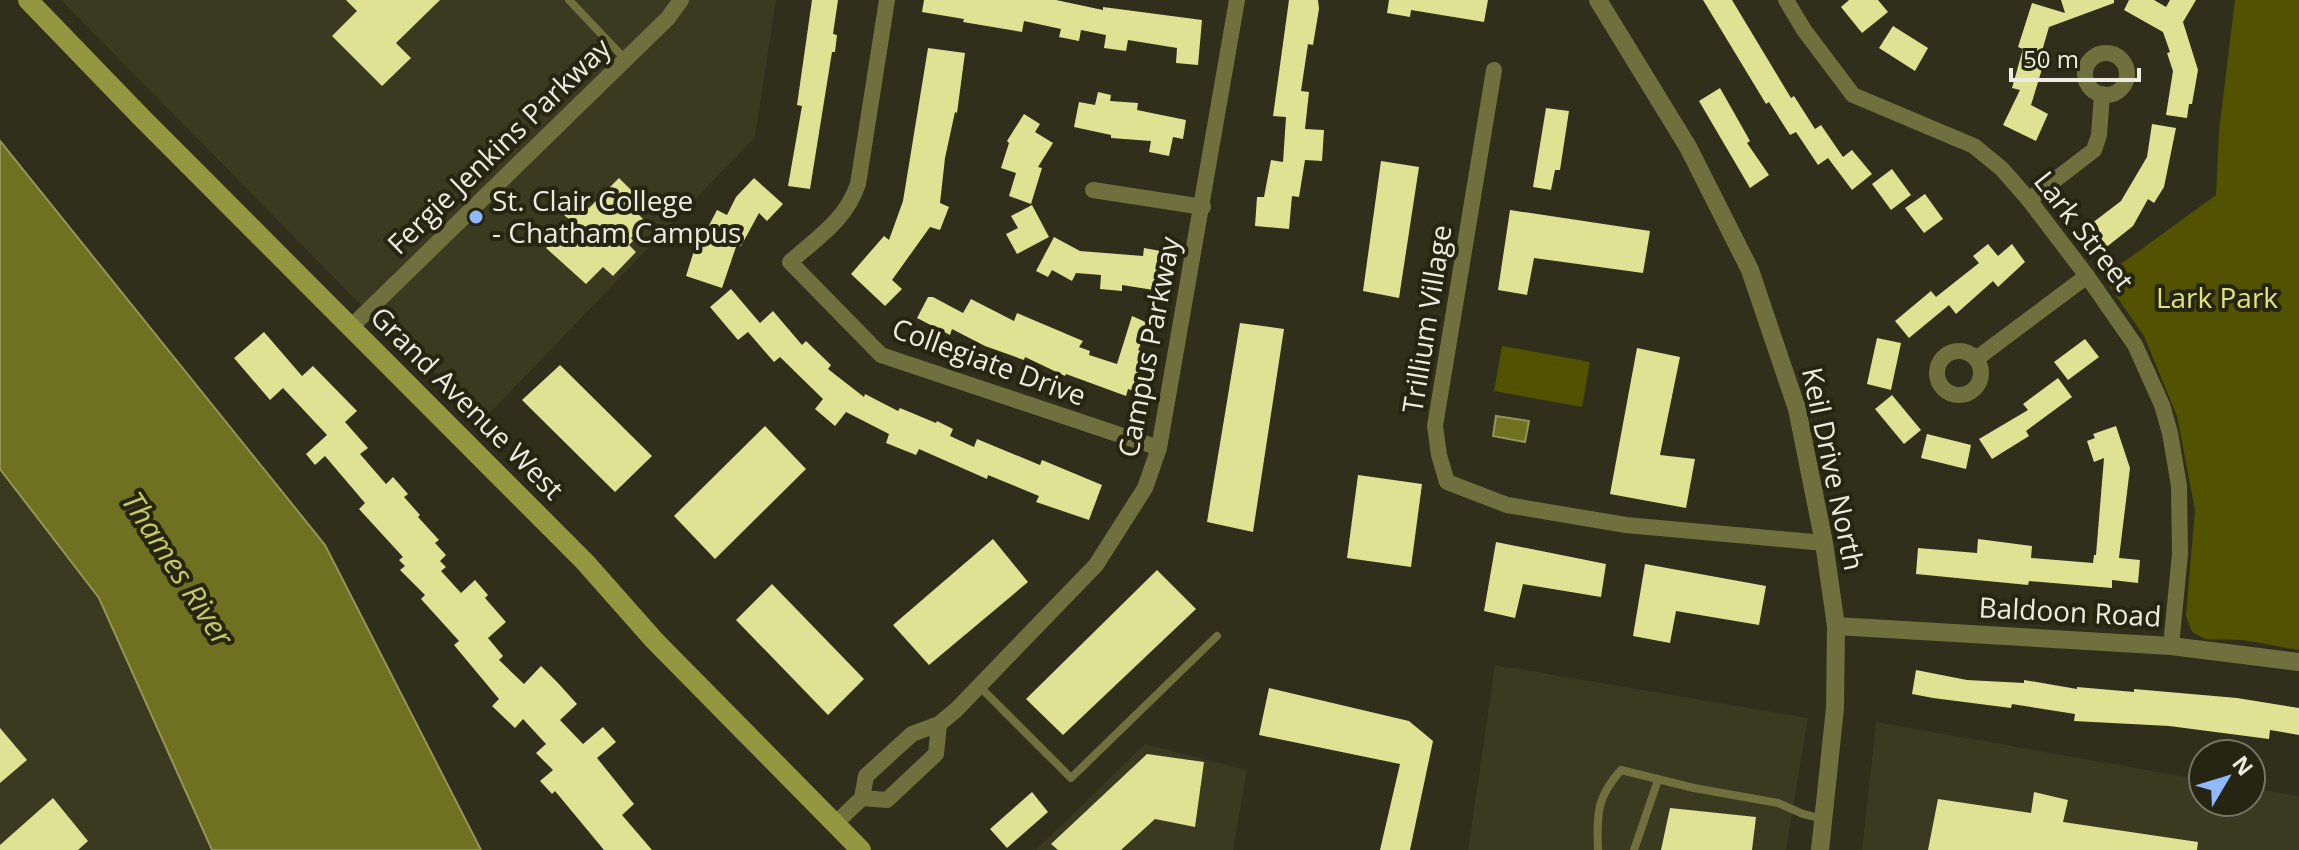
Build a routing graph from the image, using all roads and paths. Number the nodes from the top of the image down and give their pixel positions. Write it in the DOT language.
graph roads {
  1 [pos="28,0"];
  2 [pos="569,0"];
  3 [pos="681,0"];
  4 [pos="887,0"];
  5 [pos="1237,0"];
  6 [pos="1598,0"];
  7 [pos="1786,0"];
  8 [pos="625,59"];
  9 [pos="1494,70"];
  10 [pos="2102,94"];
  11 [pos="1093,190"];
  12 [pos="2029,200"];
  13 [pos="1203,207"];
  14 [pos="2087,276"];
  15 [pos="351,327"];
  16 [pos="1976,359"];
  17 [pos="1159,448"];
  18 [pos="1824,543"];
  19 [pos="1836,626"];
  20 [pos="1217,636"];
  21 [pos="2171,646"];
  22 [pos="2299,662"];
  23 [pos="980,687"];
  24 [pos="939,724"];
  25 [pos="1658,780"];
  26 [pos="862,798"];
  27 [pos="1825,819"];
  28 [pos="835,824"];
  29 [pos="861,850"];
  30 [pos="1598,850"];
  31 [pos="1634,850"];
  32 [pos="1820,850"];
  1 -- 15 [label="main road, Grand Avenue West"];
  2 -- 8 [label="lane"];
  3 -- 8 [label="street, Fergie Jenkins Parkway"];
  4 -- 17 [label="street, Collegiate Drive"];
  5 -- 13 [label="street, Campus Parkway"];
  6 -- 18 [label="street, Keil Drive North"];
  7 -- 12 [label="street, Lark Street"];
  8 -- 15 [label="street, Fergie Jenkins Parkway"];
  9 -- 18 [label="street, Trillium Village"];
  10 -- 12 [label="street"];
  11 -- 13 [label="street"];
  12 -- 14 [label="street, Lark Street"];
  13 -- 17 [label="street, Campus Parkway"];
  14 -- 16 [label="street"];
  14 -- 21 [label="street, Lark Street"];
  15 -- 28 [label="main road, Grand Avenue West"];
  17 -- 23 [label="street, Campus Parkway"];
  18 -- 19 [label="street, Keil Drive North"];
  19 -- 21 [label="street, Baldoon Road"];
  19 -- 27 [label="street, Keil Drive North"];
  20 -- 23 [label="lane"];
  21 -- 22 [label="street, Baldoon Road"];
  23 -- 24 [label="street, Campus Parkway"];
  24 -- 26 [label="street, Campus Parkway"];
  24 -- 26 [label="street"];
  25 -- 27 [label="lane"];
  25 -- 30 [label="lane"];
  25 -- 31 [label="lane"];
  26 -- 28 [label="street, Campus Parkway"];
  27 -- 32 [label="street, Keil Drive North"];
  28 -- 29 [label="main road, Grand Avenue West"];
}
